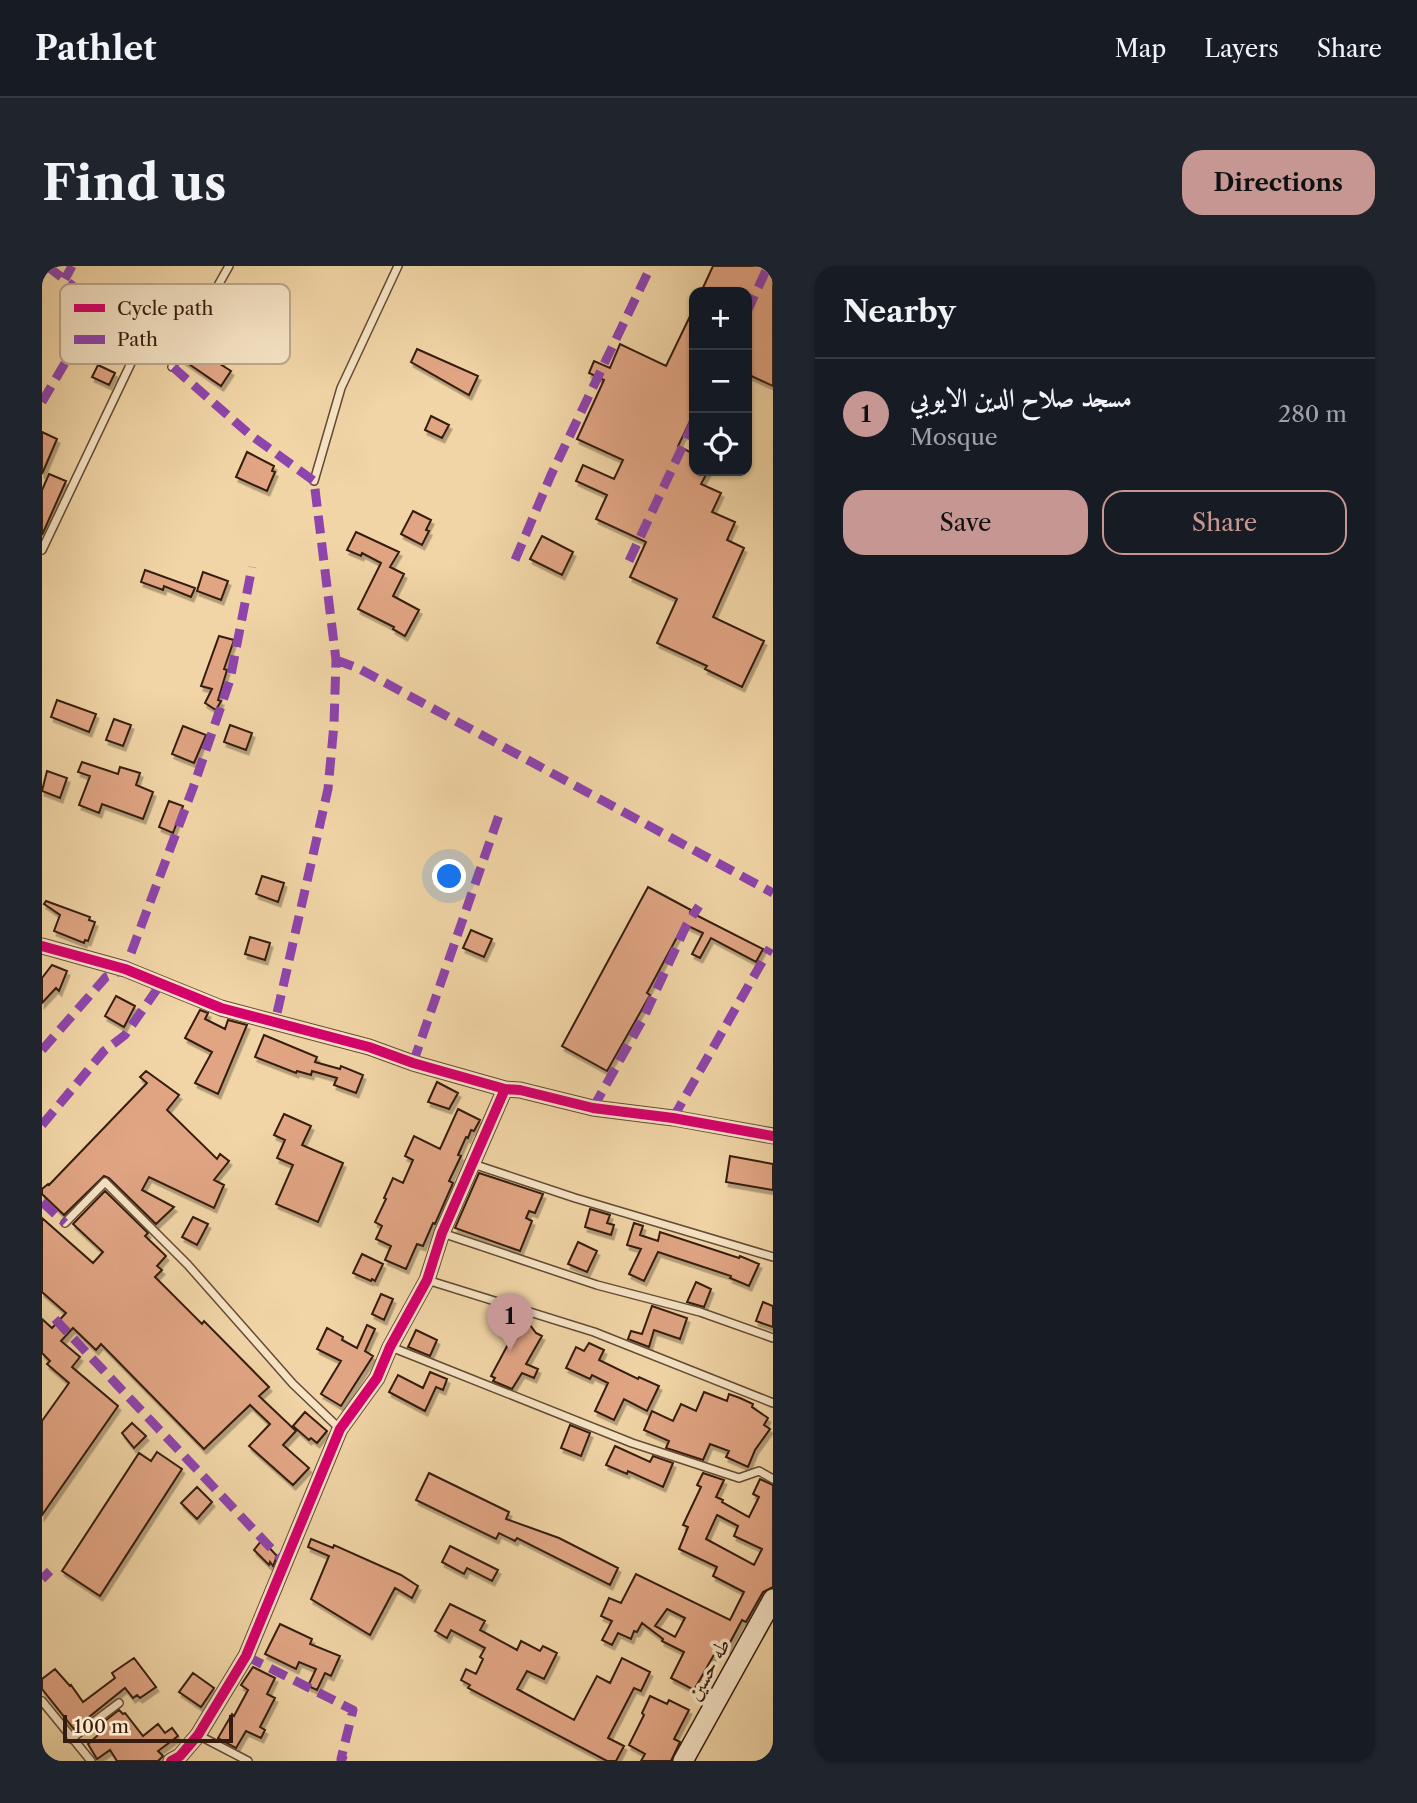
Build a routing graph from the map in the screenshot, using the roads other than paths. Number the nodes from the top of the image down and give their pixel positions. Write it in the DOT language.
graph roads {
  1 [pos="229,266"];
  2 [pos="398,266"];
  3 [pos="219,284"];
  4 [pos="131,364"];
  5 [pos="174,364"];
  6 [pos="172,367"];
  7 [pos="314,481"];
  8 [pos="42,551"];
  9 [pos="42,946"];
  10 [pos="505,1089"];
  11 [pos="773,1136"];
  12 [pos="472,1164"];
  13 [pos="65,1223"];
  14 [pos="442,1233"];
  15 [pos="773,1257"];
  16 [pos="427,1280"];
  17 [pos="773,1338"];
  18 [pos="390,1347"];
  19 [pos="773,1403"];
  20 [pos="340,1429"];
  21 [pos="773,1479"];
  22 [pos="773,1599"];
  23 [pos="773,1623"];
  24 [pos="42,1701"];
  25 [pos="119,1703"];
  26 [pos="198,1735"];
  27 [pos="71,1739"];
  28 [pos="91,1761"];
  29 [pos="171,1761"];
  30 [pos="248,1761"];
  31 [pos="683,1761"];
  32 [pos="698,1761"];
  1 -- 3 [label="lane"];
  2 -- 7 [label="lane"];
  4 -- 8 [label="lane"];
  5 -- 6 [label="lane"];
  9 -- 10 [label="street"];
  10 -- 11 [label="street"];
  10 -- 12 [label="street"];
  12 -- 14 [label="street"];
  12 -- 15 [label="lane"];
  13 -- 20 [label="lane"];
  14 -- 16 [label="street"];
  14 -- 17 [label="lane"];
  16 -- 18 [label="street"];
  16 -- 19 [label="lane"];
  18 -- 20 [label="street"];
  18 -- 21 [label="lane"];
  20 -- 26 [label="street"];
  22 -- 31 [label="main road, طه حسين"];
  23 -- 32 [label="main road, طه حسين"];
  24 -- 27 [label="lane"];
  25 -- 27 [label="lane"];
  26 -- 29 [label="street"];
  26 -- 30 [label="lane"];
  27 -- 28 [label="lane"];
}
